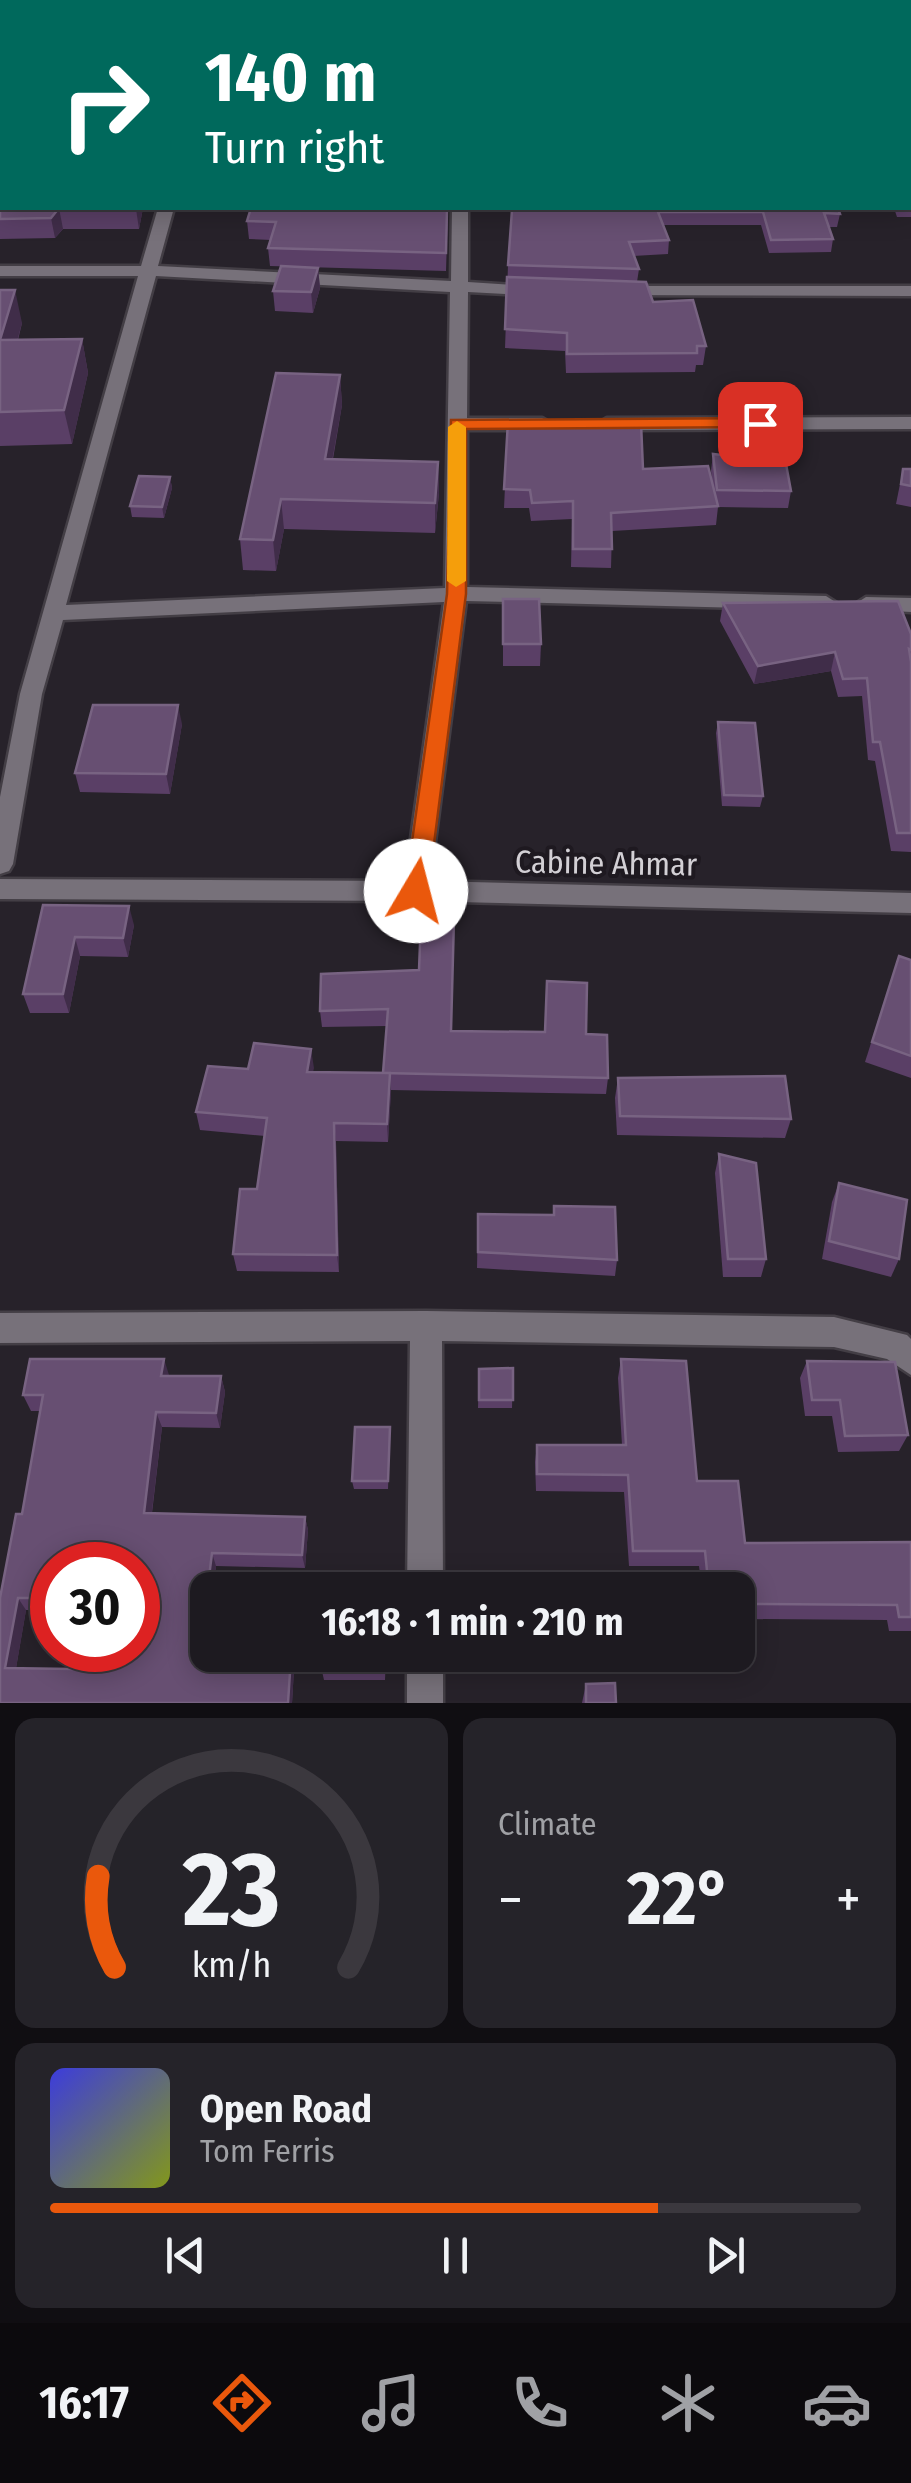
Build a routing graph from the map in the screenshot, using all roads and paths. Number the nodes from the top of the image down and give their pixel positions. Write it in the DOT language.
graph roads {
  1 [pos="165,210"];
  2 [pos="460,210"];
  3 [pos="0,271"];
  4 [pos="150,271"];
  5 [pos="457,286"];
  6 [pos="911,290"];
  7 [pos="560,291"];
  8 [pos="599,291"];
  9 [pos="457,424"];
  10 [pos="556,424"];
  11 [pos="595,424"];
  12 [pos="911,424"];
  13 [pos="456,594"];
  14 [pos="911,605"];
  15 [pos="57,613"];
  16 [pos="0,864"];
  17 [pos="0,889"];
  18 [pos="416,891"];
  19 [pos="911,903"];
  20 [pos="426,1326"];
  21 [pos="0,1328"];
  22 [pos="911,1360"];
  23 [pos="425,1572"];
  24 [pos="425,1672"];
  25 [pos="425,1703"];
  1 -- 4 [label="street"];
  2 -- 5 [label="street"];
  3 -- 4 [label="street"];
  4 -- 5 [label="street"];
  4 -- 15 [label="street"];
  5 -- 7 [label="street"];
  5 -- 9 [label="street"];
  6 -- 8 [label="street"];
  9 -- 10 [label="street"];
  9 -- 13 [label="street"];
  11 -- 12 [label="street"];
  13 -- 14 [label="street"];
  13 -- 15 [label="street"];
  13 -- 18 [label="street"];
  15 -- 16 [label="street"];
  17 -- 18 [label="street, Cabine Ahmar"];
  18 -- 19 [label="street, Cabine Ahmar"];
  20 -- 21 [label="street"];
  20 -- 22 [label="street"];
  20 -- 23 [label="street"];
  24 -- 25 [label="street"];
}
